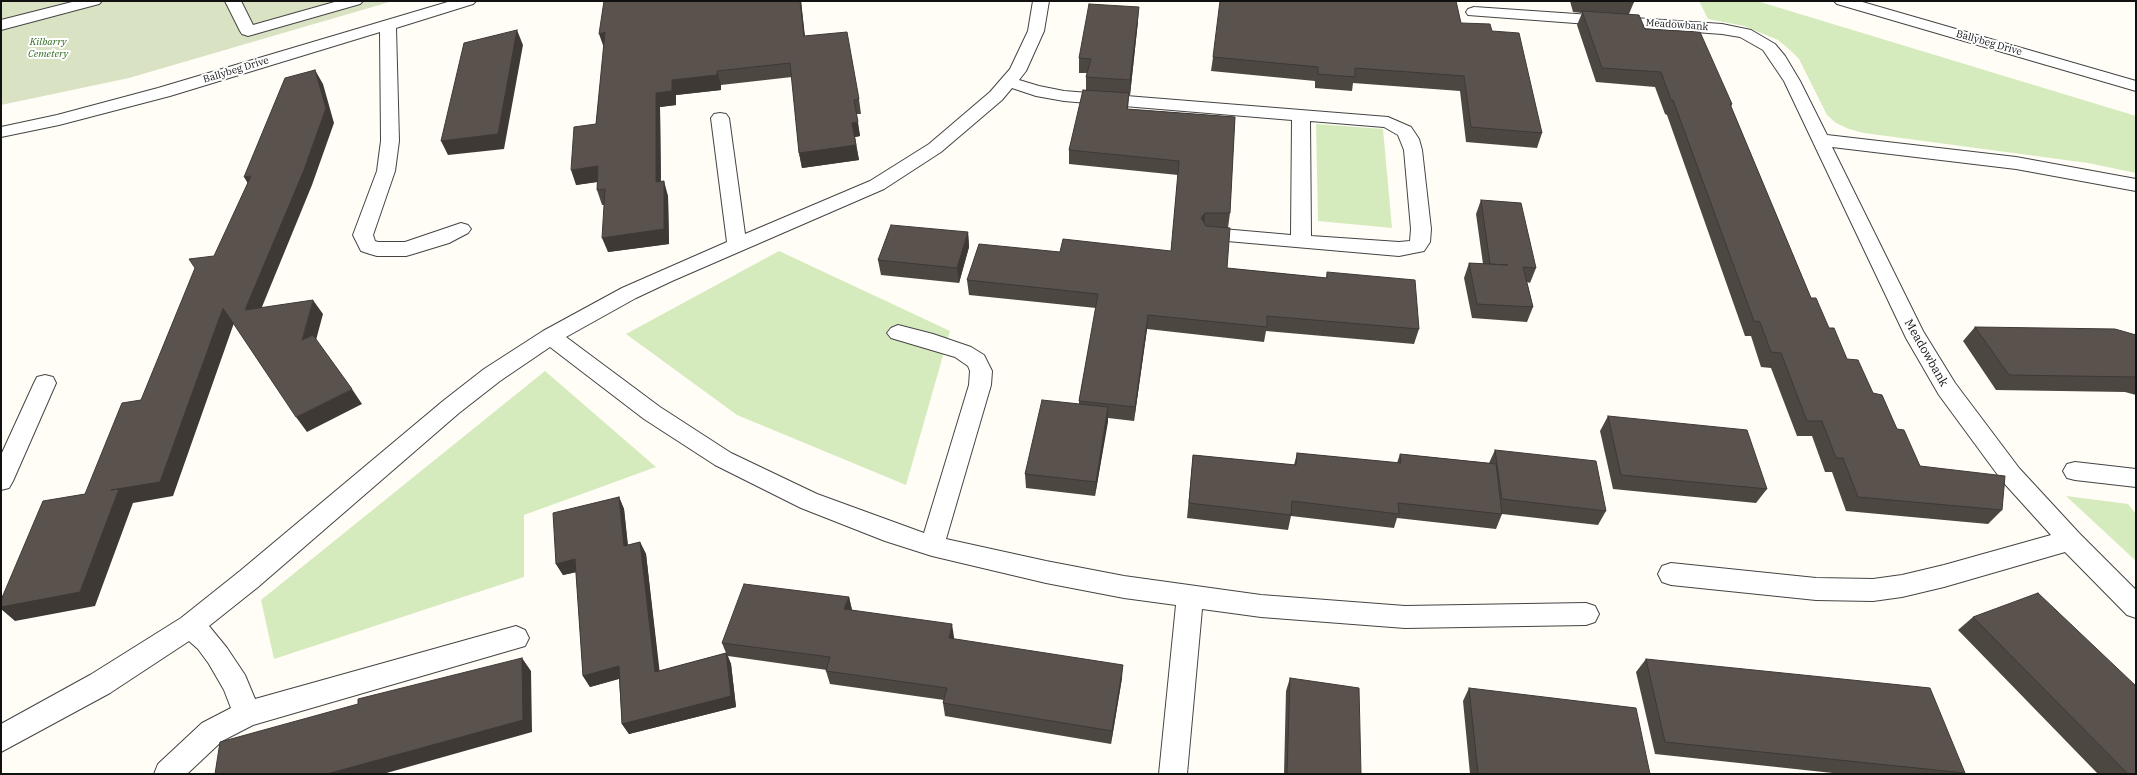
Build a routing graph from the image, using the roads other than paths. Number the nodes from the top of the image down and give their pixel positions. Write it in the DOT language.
graph roads {
  1 [pos="94,1"];
  2 [pos="233,1"];
  3 [pos="355,1"];
  4 [pos="468,1"];
  5 [pos="1041,1"];
  6 [pos="1842,1"];
  7 [pos="1474,12"];
  8 [pos="1,25"];
  9 [pos="388,25"];
  10 [pos="1009,82"];
  11 [pos="2136,86"];
  12 [pos="1301,115"];
  13 [pos="720,118"];
  14 [pos="1,132"];
  15 [pos="1822,140"];
  16 [pos="2136,185"];
  17 [pos="461,229"];
  18 [pos="1211,234"];
  19 [pos="1301,242"];
  20 [pos="737,245"];
  21 [pos="898,333"];
  22 [pos="550,336"];
  23 [pos="45,383"];
  24 [pos="2074,471"];
  25 [pos="2136,478"];
  26 [pos="1,481"];
  27 [pos="2070,540"];
  28 [pos="932,546"];
  29 [pos="1671,574"];
  30 [pos="1190,597"];
  31 [pos="2136,607"];
  32 [pos="1586,614"];
  33 [pos="190,626"];
  34 [pos="516,638"];
  35 [pos="247,714"];
  36 [pos="1,739"];
  37 [pos="168,774"];
  38 [pos="1173,774"];
  1 -- 8 [label="street"];
  2 -- 3 [label="street"];
  4 -- 9 [label="street, Ballybeg Drive"];
  5 -- 10 [label="street"];
  6 -- 11 [label="street, Ballybeg Drive"];
  7 -- 15 [label="street, Meadowbank"];
  9 -- 14 [label="street, Ballybeg Drive"];
  9 -- 17 [label="street"];
  10 -- 12 [label="street"];
  10 -- 20 [label="street"];
  12 -- 19 [label="street"];
  12 -- 19 [label="street"];
  13 -- 20 [label="street"];
  15 -- 16 [label="street"];
  15 -- 27 [label="street, Meadowbank"];
  18 -- 19 [label="street"];
  20 -- 22 [label="street"];
  21 -- 28 [label="street"];
  22 -- 28 [label="street"];
  22 -- 33 [label="street"];
  23 -- 26 [label="street"];
  24 -- 25 [label="street"];
  27 -- 29 [label="street"];
  27 -- 31 [label="street, Meadowbank"];
  28 -- 30 [label="street"];
  30 -- 32 [label="street"];
  30 -- 38 [label="street"];
  33 -- 35 [label="street"];
  33 -- 36 [label="street"];
  34 -- 35 [label="street"];
  35 -- 37 [label="street"];
}
